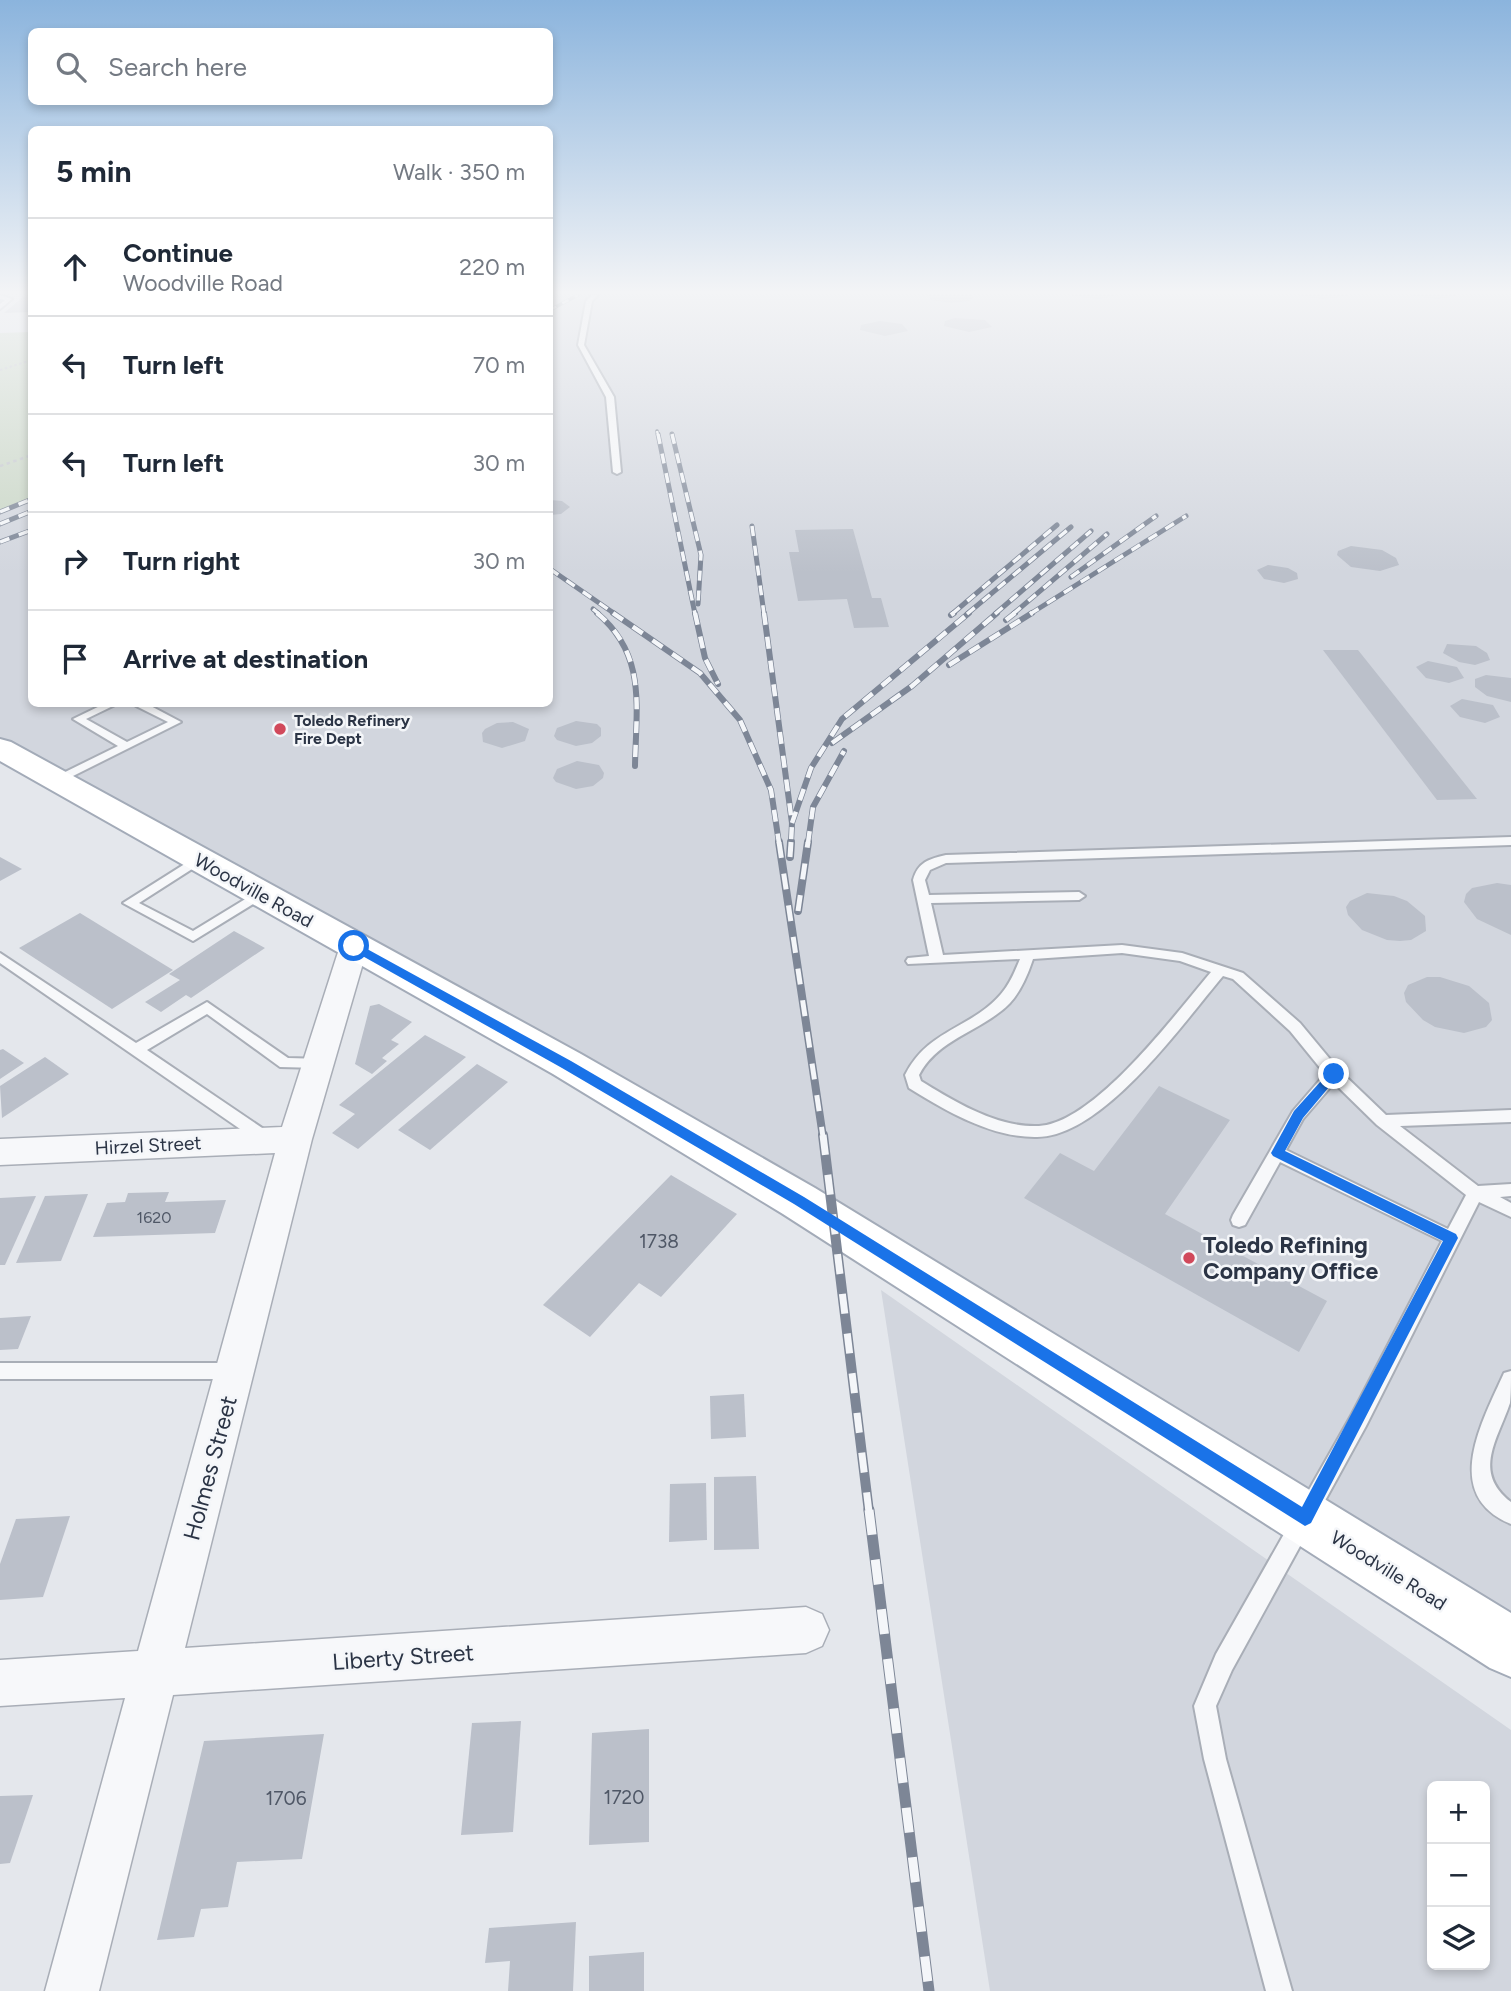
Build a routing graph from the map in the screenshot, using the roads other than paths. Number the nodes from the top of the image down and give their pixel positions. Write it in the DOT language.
graph roads {
  1 [pos="605,388"];
  2 [pos="617,472"];
  3 [pos="105,707"];
  4 [pos="146,707"];
  5 [pos="127,746"];
  6 [pos="0,748"];
  7 [pos="57,780"];
  8 [pos="1511,841"];
  9 [pos="199,859"];
  10 [pos="262,895"];
  11 [pos="1079,896"];
  12 [pos="923,899"];
  13 [pos="354,946"];
  14 [pos="1028,955"];
  15 [pos="0,957"];
  16 [pos="937,960"];
  17 [pos="913,961"];
  18 [pos="1220,970"];
  19 [pos="136,1050"];
  20 [pos="318,1063"];
  21 [pos="1334,1074"];
  22 [pos="1511,1116"];
  23 [pos="1382,1121"];
  24 [pos="281,1139"];
  25 [pos="0,1152"];
  26 [pos="1277,1153"];
  27 [pos="1511,1191"];
  28 [pos="1475,1193"];
  29 [pos="1511,1210"];
  30 [pos="1239,1220"];
  31 [pos="1451,1238"];
  32 [pos="0,1371"];
  33 [pos="235,1371"];
  34 [pos="1511,1379"];
  35 [pos="1511,1514"];
  36 [pos="1305,1518"];
  37 [pos="806,1630"];
  38 [pos="1511,1647"];
  39 [pos="156,1674"];
  40 [pos="0,1683"];
  41 [pos="72,1991"];
  42 [pos="1279,1991"];
  1 -- 2 [label="lane"];
  3 -- 5 [label="lane"];
  4 -- 5 [label="lane"];
  5 -- 7 [label="lane"];
  6 -- 7 [label="main road, Woodville Road"];
  7 -- 9 [label="main road, Woodville Road"];
  8 -- 12 [label="lane"];
  9 -- 10 [label="main road, Woodville Road"];
  9 -- 10 [label="lane"];
  10 -- 13 [label="main road, Woodville Road"];
  11 -- 12 [label="lane"];
  12 -- 16 [label="lane"];
  13 -- 20 [label="street, Holmes Street"];
  13 -- 36 [label="main road, Woodville Road"];
  14 -- 16 [label="lane"];
  14 -- 18 [label="lane"];
  14 -- 18 [label="lane"];
  15 -- 19 [label="lane"];
  16 -- 17 [label="lane"];
  18 -- 21 [label="lane"];
  19 -- 20 [label="lane"];
  19 -- 24 [label="lane"];
  20 -- 24 [label="street, Holmes Street"];
  21 -- 23 [label="lane"];
  21 -- 26 [label="lane"];
  22 -- 23 [label="lane"];
  23 -- 28 [label="lane"];
  24 -- 25 [label="street, Hirzel Street"];
  24 -- 33 [label="street, Holmes Street"];
  26 -- 30 [label="lane"];
  26 -- 31 [label="lane"];
  27 -- 28 [label="lane"];
  28 -- 29 [label="lane"];
  28 -- 31 [label="lane"];
  31 -- 36 [label="lane"];
  32 -- 33 [label="lane"];
  33 -- 39 [label="street, Holmes Street"];
  34 -- 35 [label="lane"];
  36 -- 38 [label="main road, Woodville Road"];
  36 -- 42 [label="lane"];
  37 -- 39 [label="street, Liberty Street"];
  39 -- 40 [label="street, Liberty Street"];
  39 -- 41 [label="street, Holmes Street"];
}
